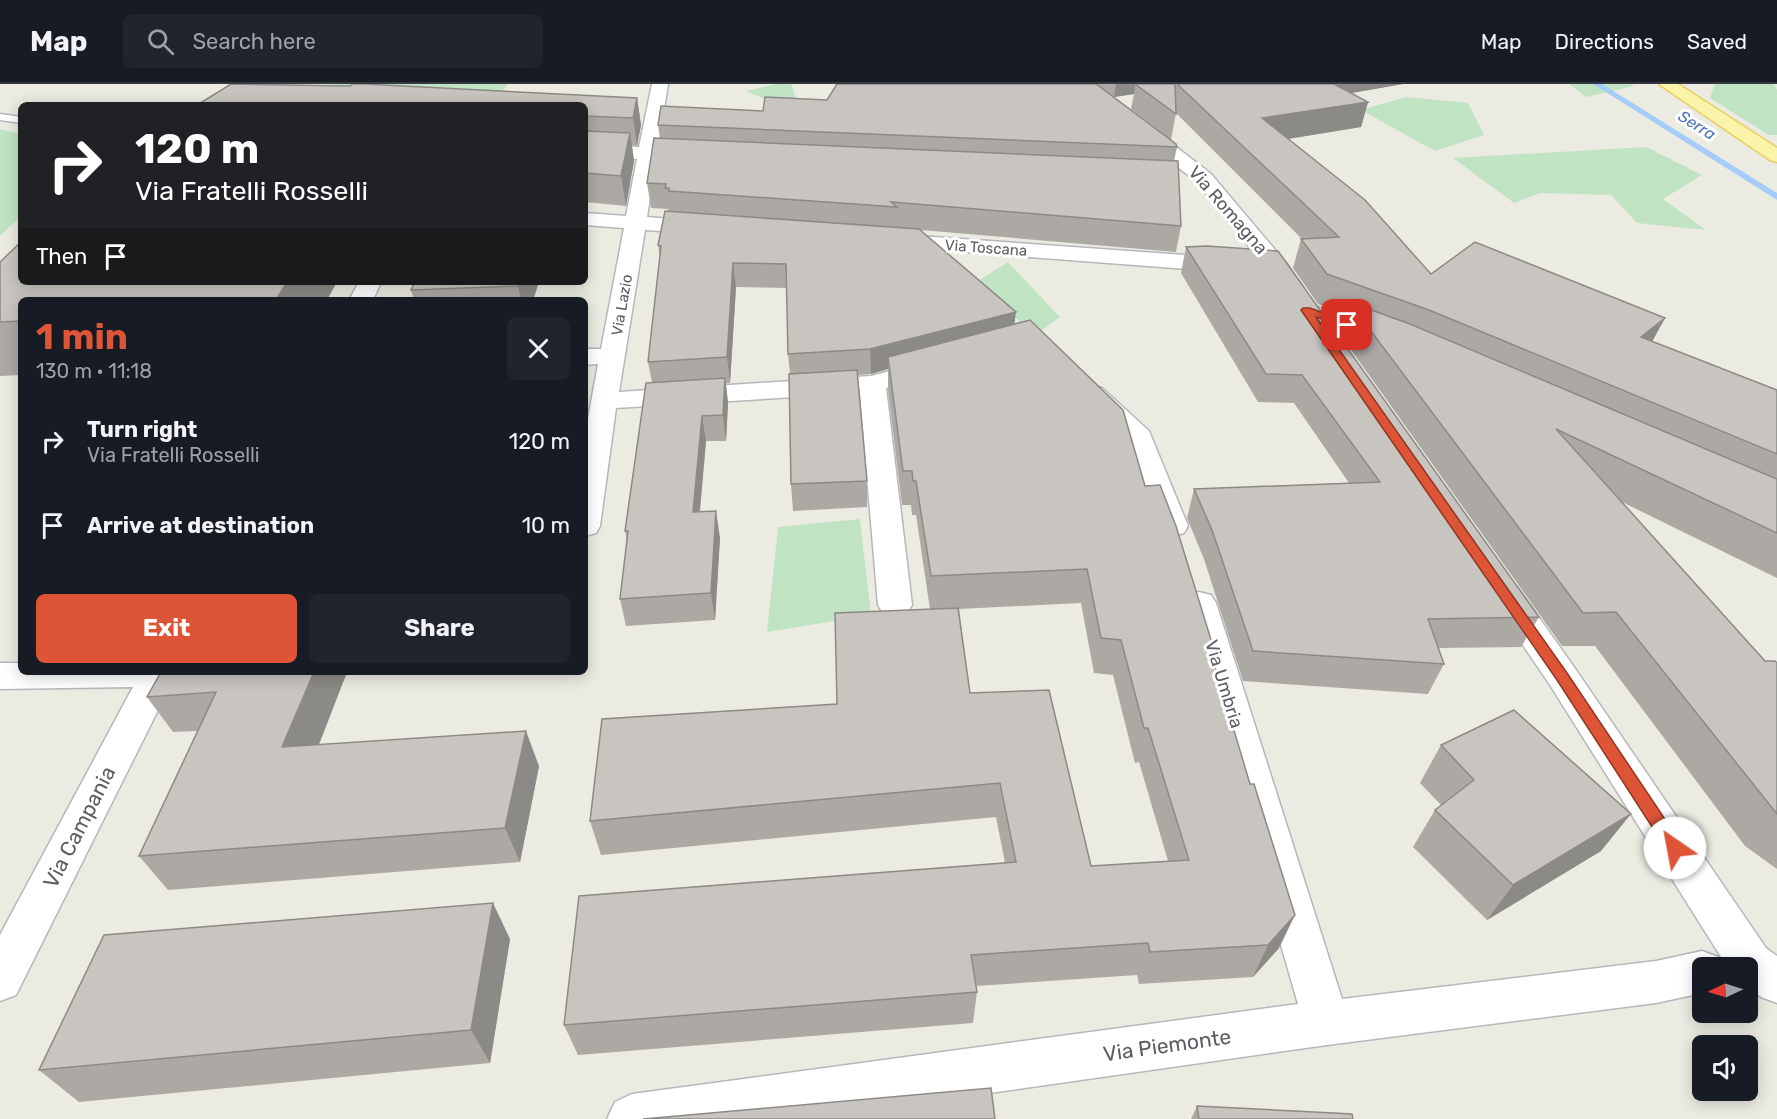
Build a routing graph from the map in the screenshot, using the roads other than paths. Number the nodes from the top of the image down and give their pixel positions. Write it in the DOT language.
graph roads {
  1 [pos="660,84"];
  2 [pos="1079,84"];
  3 [pos="1667,84"];
  4 [pos="1061,94"];
  5 [pos="1103,100"];
  6 [pos="1133,101"];
  7 [pos="0,117"];
  8 [pos="18,120"];
  9 [pos="588,151"];
  10 [pos="649,153"];
  11 [pos="720,156"];
  12 [pos="1777,156"];
  13 [pos="1168,176"];
  14 [pos="1204,178"];
  15 [pos="588,219"];
  16 [pos="637,222"];
  17 [pos="732,230"];
  18 [pos="875,240"];
  19 [pos="1279,269"];
  20 [pos="1306,310"];
  21 [pos="1408,348"];
  22 [pos="613,356"];
  23 [pos="588,357"];
  24 [pos="1340,358"];
  25 [pos="964,360"];
  26 [pos="1067,371"];
  27 [pos="872,384"];
  28 [pos="604,401"];
  29 [pos="588,506"];
  30 [pos="1488,570"];
  31 [pos="895,605"];
  32 [pos="53,675"];
  33 [pos="157,675"];
  34 [pos="0,676"];
  35 [pos="1742,957"];
  36 [pos="1692,974"];
  37 [pos="0,980"];
  38 [pos="1328,1023"];
  39 [pos="632,1119"];
  1 -- 10 [label="street, Via Lazio"];
  2 -- 5 [label="street, Via Romagna"];
  3 -- 12 [label="main road"];
  4 -- 5 [label="street"];
  5 -- 6 [label="street"];
  5 -- 14 [label="street, Via Romagna"];
  7 -- 8 [label="lane"];
  9 -- 10 [label="street"];
  10 -- 11 [label="street"];
  10 -- 16 [label="street, Via Lazio"];
  13 -- 14 [label="street"];
  14 -- 19 [label="street, Via Romagna"];
  15 -- 16 [label="street"];
  16 -- 17 [label="street"];
  16 -- 22 [label="street, Via Lazio"];
  18 -- 19 [label="street, Via Toscana"];
  19 -- 20 [label="street, Via Romagna"];
  20 -- 21 [label="street"];
  20 -- 24 [label="street, Via Romagna"];
  22 -- 23 [label="street"];
  22 -- 28 [label="street, Via Lazio"];
  25 -- 27 [label="street"];
  26 -- 38 [label="street, Via Umbria"];
  27 -- 28 [label="street"];
  27 -- 31 [label="street"];
  28 -- 29 [label="street, Via Lazio"];
  30 -- 35 [label="street"];
  32 -- 34 [label="street, Via Campania"];
  33 -- 37 [label="street, Via Campania"];
  36 -- 38 [label="street, Via Piemonte"];
  38 -- 39 [label="street, Via Piemonte"];
}
